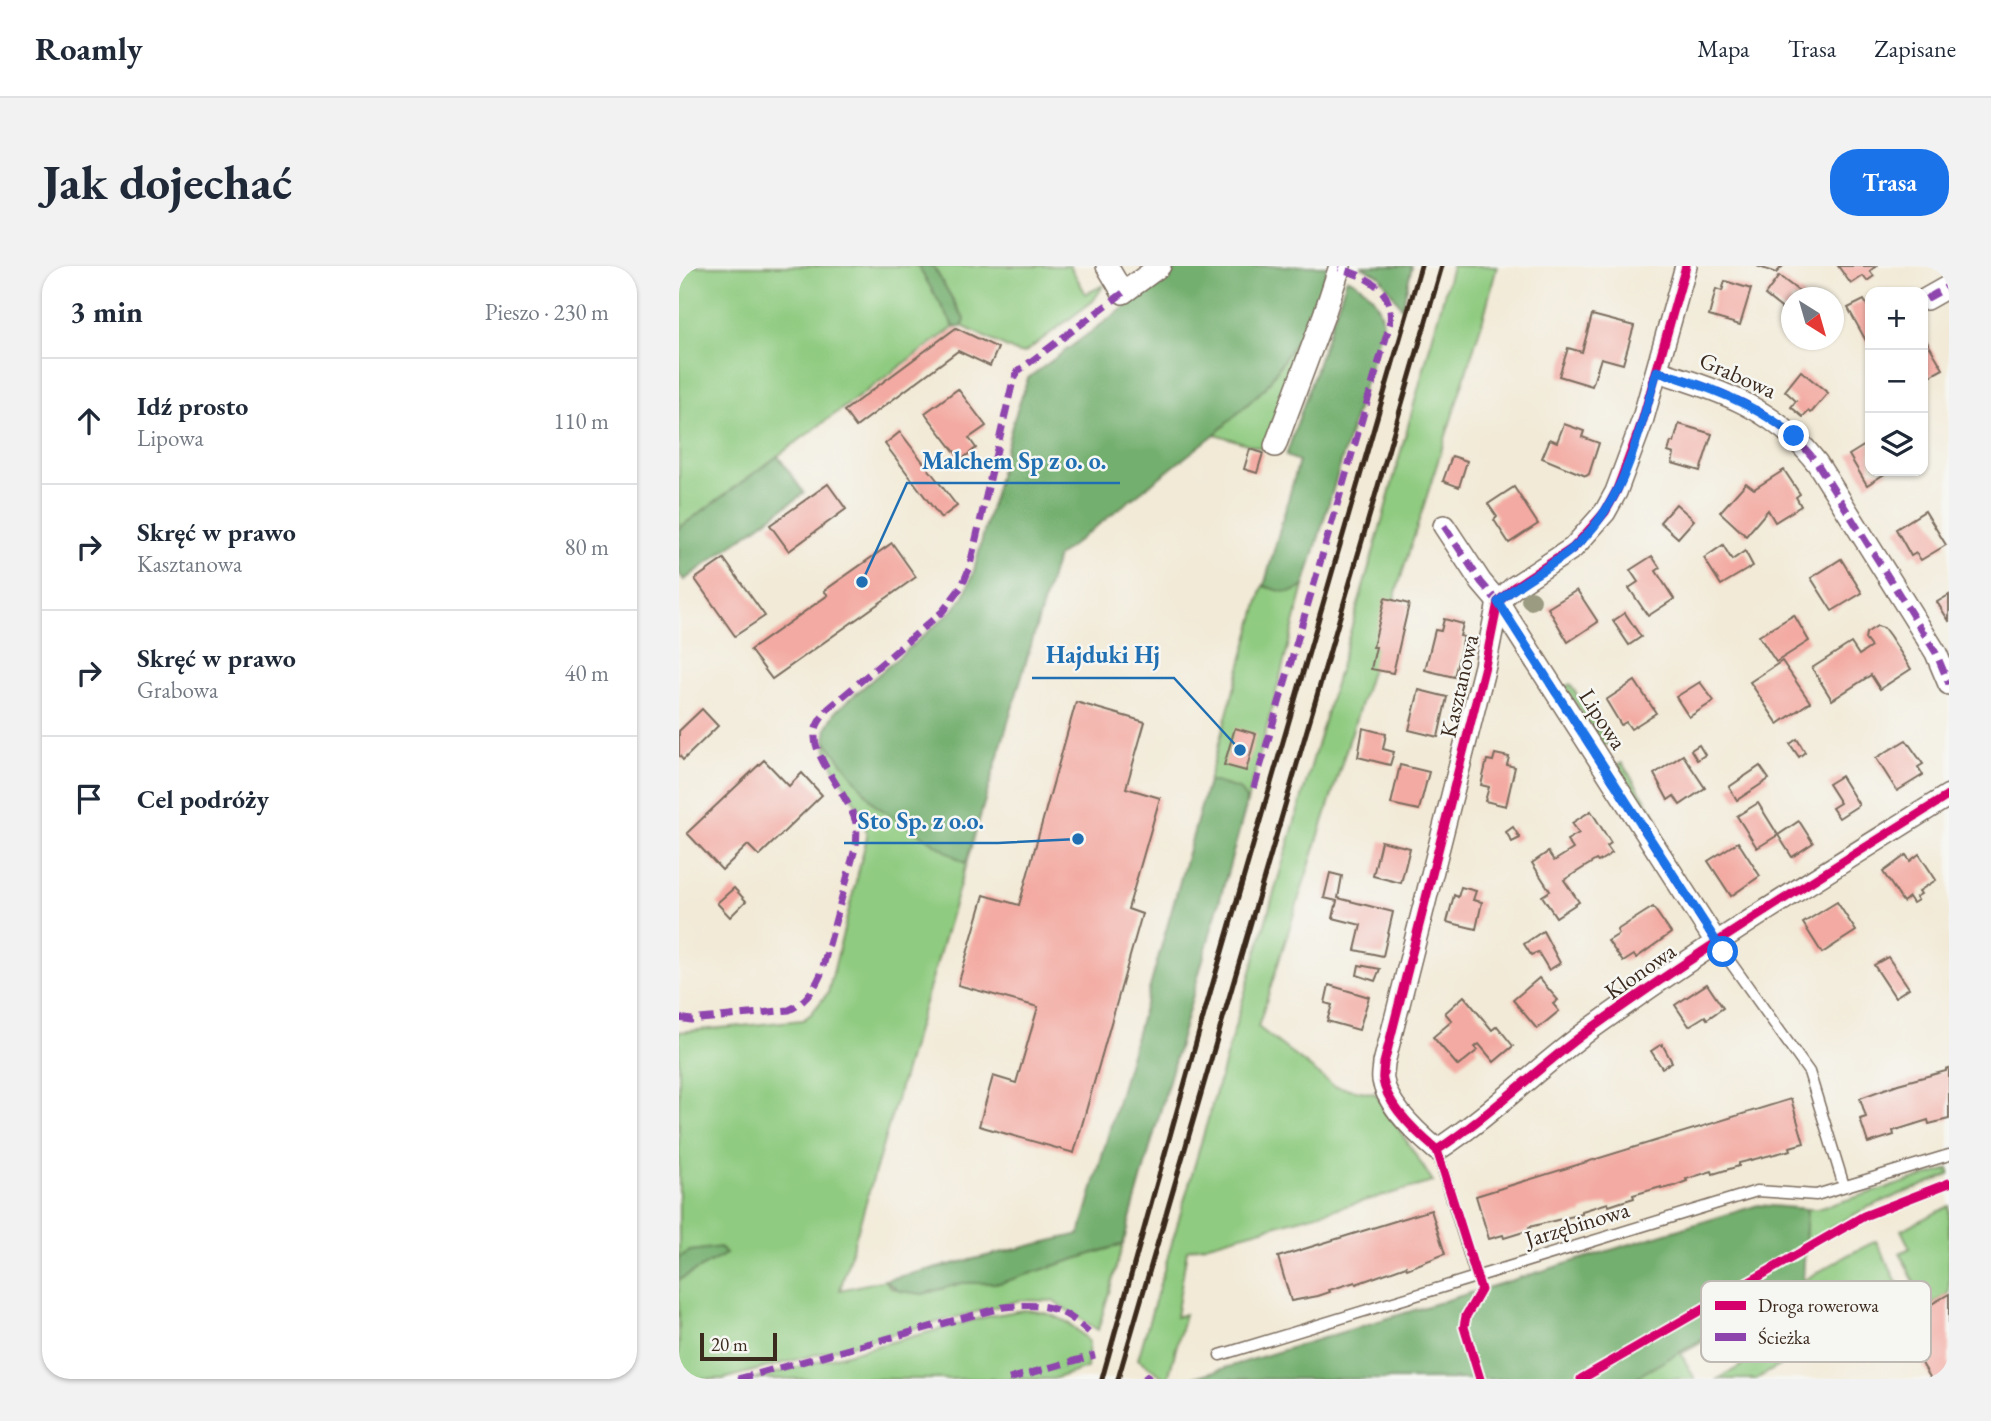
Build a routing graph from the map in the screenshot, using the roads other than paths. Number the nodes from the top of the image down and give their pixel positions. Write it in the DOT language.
graph roads {
  1 [pos="1107,266"];
  2 [pos="1160,266"];
  3 [pos="1340,266"];
  4 [pos="1686,266"];
  5 [pos="1949,286"];
  6 [pos="1928,298"];
  7 [pos="1657,371"];
  8 [pos="1275,446"];
  9 [pos="1444,526"];
  10 [pos="1498,602"];
  11 [pos="1949,684"];
  12 [pos="1949,795"];
  13 [pos="1716,942"];
  14 [pos="1437,1150"];
  15 [pos="1949,1155"];
  16 [pos="1844,1186"];
  17 [pos="1476,1277"];
  18 [pos="1220,1355"];
  1 -- 2 [label="street"];
  3 -- 8 [label="street"];
  4 -- 7 [label="street"];
  5 -- 6 [label="street"];
  7 -- 10 [label="street"];
  7 -- 11 [label="street, Grabowa"];
  9 -- 10 [label="street, Lipowa"];
  10 -- 13 [label="street, Lipowa"];
  10 -- 14 [label="street, Kasztanowa"];
  12 -- 13 [label="street, Klonowa"];
  13 -- 14 [label="street, Klonowa"];
  13 -- 16 [label="lane"];
  14 -- 17 [label="lane"];
  15 -- 16 [label="lane, Jarzębinowa"];
  16 -- 17 [label="lane, Jarzębinowa"];
  17 -- 18 [label="lane, Jarzębinowa"];
}
